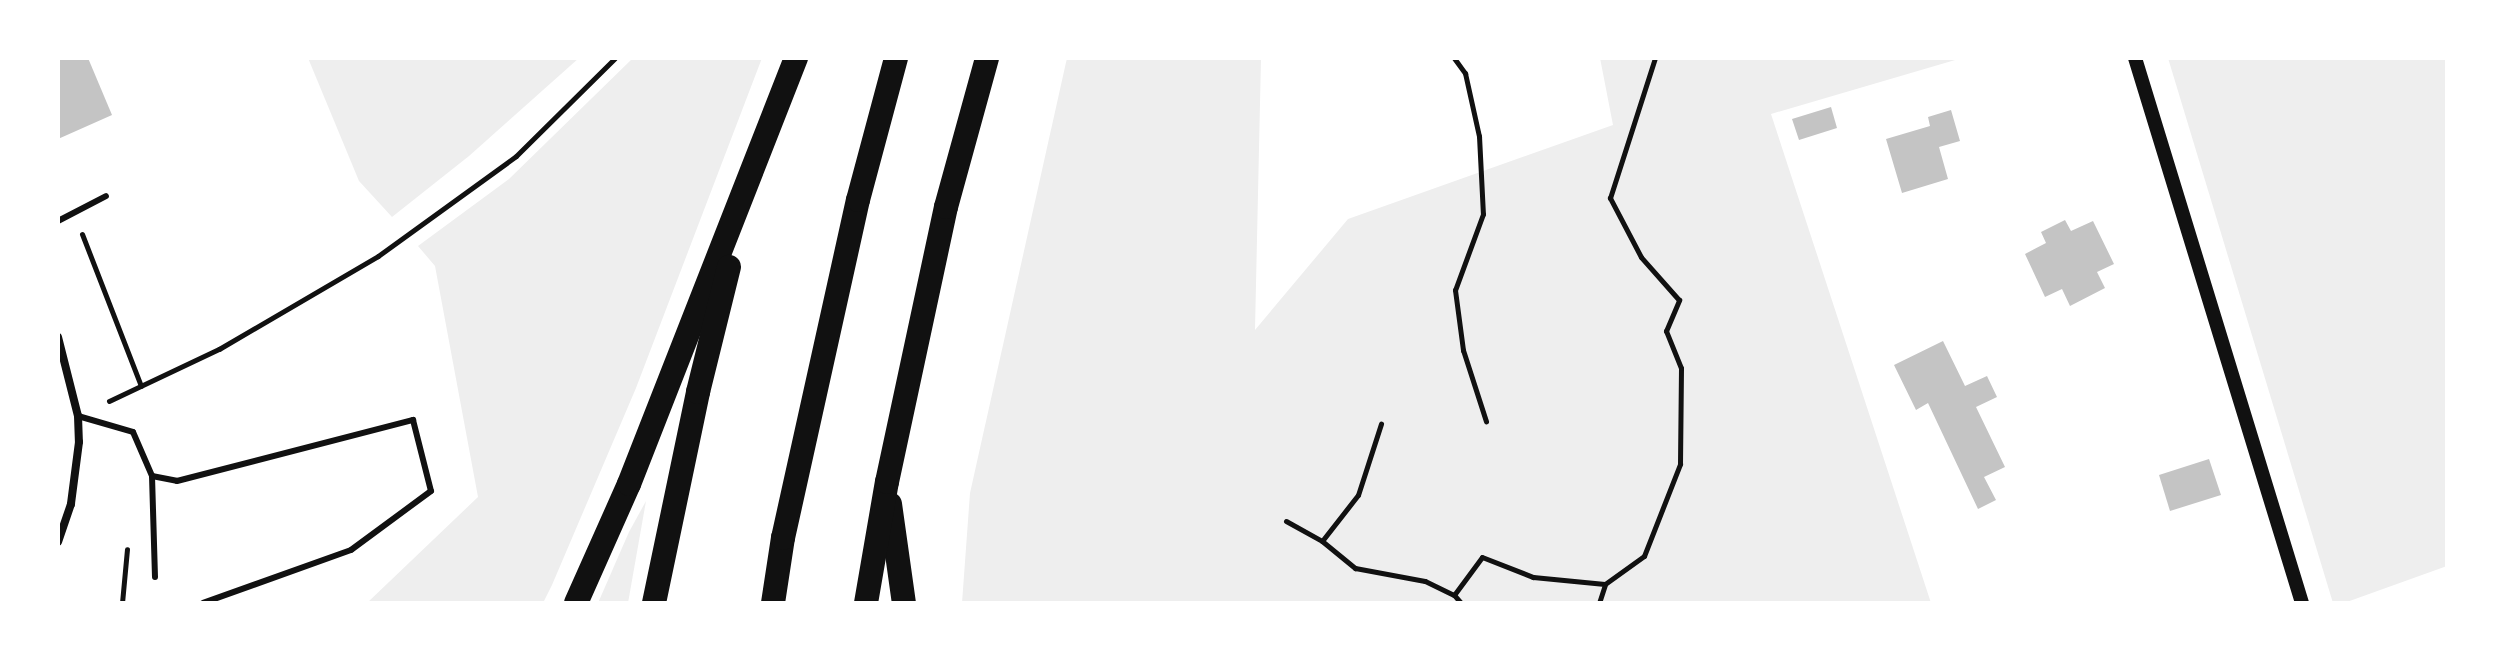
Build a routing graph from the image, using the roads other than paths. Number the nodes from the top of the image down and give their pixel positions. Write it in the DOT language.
graph roads {
  1 [pos="796,58"];
  2 [pos="896,58"];
  3 [pos="987,58"];
  4 [pos="2135,58"];
  5 [pos="751,179"];
  6 [pos="106,196"];
  7 [pos="58,221"];
  8 [pos="58,337"];
  9 [pos="78,416"];
  10 [pos="152,476"];
  11 [pos="887,482"];
  12 [pos="58,542"];
  13 [pos="155,577"];
  14 [pos="203,603"];
  15 [pos="576,603"];
  16 [pos="654,603"];
  17 [pos="773,603"];
  18 [pos="866,603"];
  19 [pos="904,603"];
  20 [pos="2302,603"];
  1 -- 5 [label="highway"];
  2 -- 17 [label="highway"];
  3 -- 11 [label="highway"];
  4 -- 20 [label="street"];
  5 -- 15 [label="highway"];
  5 -- 16 [label="highway"];
  6 -- 7 [label="lane"];
  8 -- 9 [label="street"];
  9 -- 10 [label="lane"];
  9 -- 12 [label="street"];
  10 -- 13 [label="lane"];
  10 -- 14 [label="lane"];
  11 -- 18 [label="highway"];
  11 -- 19 [label="highway"];
}
